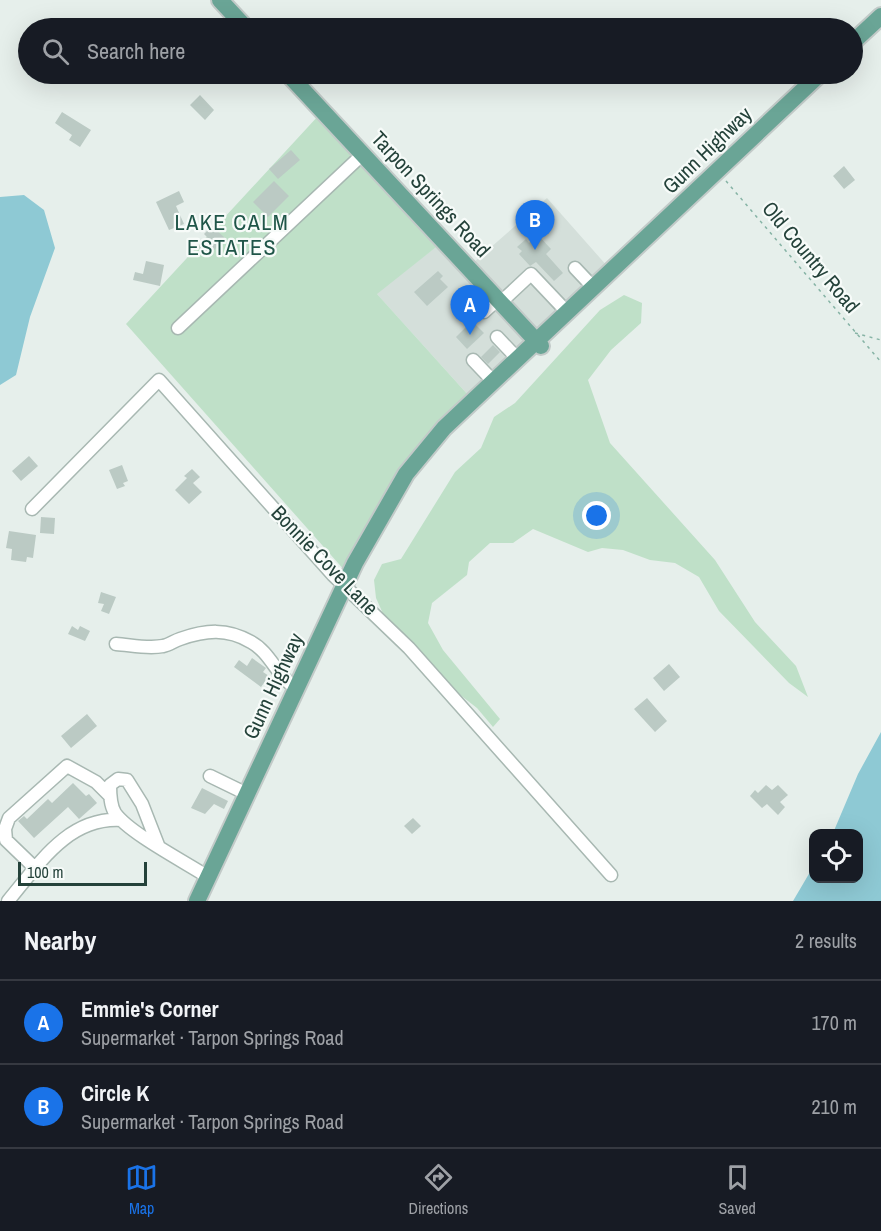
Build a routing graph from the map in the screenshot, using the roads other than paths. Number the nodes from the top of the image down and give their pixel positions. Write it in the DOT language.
graph roads {
  1 [pos="220,0"];
  2 [pos="881,16"];
  3 [pos="237,18"];
  4 [pos="863,33"];
  5 [pos="297,84"];
  6 [pos="809,84"];
  7 [pos="363,154"];
  8 [pos="625,259"];
  9 [pos="575,268"];
  10 [pos="592,286"];
  11 [pos="499,301"];
  12 [pos="566,311"];
  13 [pos="484,312"];
  14 [pos="178,328"];
  15 [pos="497,337"];
  16 [pos="538,343"];
  17 [pos="516,357"];
  18 [pos="473,360"];
  19 [pos="492,380"];
  20 [pos="396,493"];
  21 [pos="32,509"];
  22 [pos="344,586"];
  23 [pos="116,644"];
  24 [pos="296,688"];
  25 [pos="210,776"];
  26 [pos="247,794"];
  27 [pos="110,796"];
  28 [pos="121,820"];
  29 [pos="158,845"];
  30 [pos="35,868"];
  31 [pos="611,875"];
  32 [pos="208,877"];
  33 [pos="8,901"];
  34 [pos="197,901"];
  1 -- 3 [label="main road"];
  2 -- 4 [label="main road"];
  5 -- 7 [label="main road, Tarpon Springs Road"];
  6 -- 8 [label="main road, Gunn Highway"];
  7 -- 11 [label="main road, Tarpon Springs Road"];
  7 -- 14 [label="street"];
  8 -- 10 [label="main road, Gunn Highway"];
  8 -- 16 [label="main road, Gunn Highway"];
  9 -- 10 [label="street"];
  10 -- 12 [label="main road, Gunn Highway"];
  11 -- 12 [label="street"];
  11 -- 13 [label="street"];
  11 -- 16 [label="main road, Tarpon Springs Road"];
  12 -- 16 [label="main road, Gunn Highway"];
  15 -- 17 [label="street"];
  16 -- 17 [label="main road, Gunn Highway"];
  16 -- 20 [label="main road, Gunn Highway"];
  17 -- 19 [label="main road, Gunn Highway"];
  18 -- 19 [label="street"];
  19 -- 20 [label="main road, Gunn Highway"];
  20 -- 22 [label="main road, Gunn Highway"];
  21 -- 22 [label="street, Bonnie Cove Lane"];
  22 -- 24 [label="main road, Gunn Highway"];
  22 -- 31 [label="street, Bonnie Cove Lane"];
  23 -- 24 [label="street"];
  24 -- 26 [label="main road, Gunn Highway"];
  25 -- 26 [label="street"];
  26 -- 32 [label="main road, Gunn Highway"];
  27 -- 28 [label="street"];
  27 -- 29 [label="street"];
  27 -- 30 [label="street"];
  28 -- 29 [label="street"];
  28 -- 30 [label="street"];
  29 -- 32 [label="street"];
  30 -- 33 [label="street"];
  32 -- 34 [label="main road, Gunn Highway"];
}
